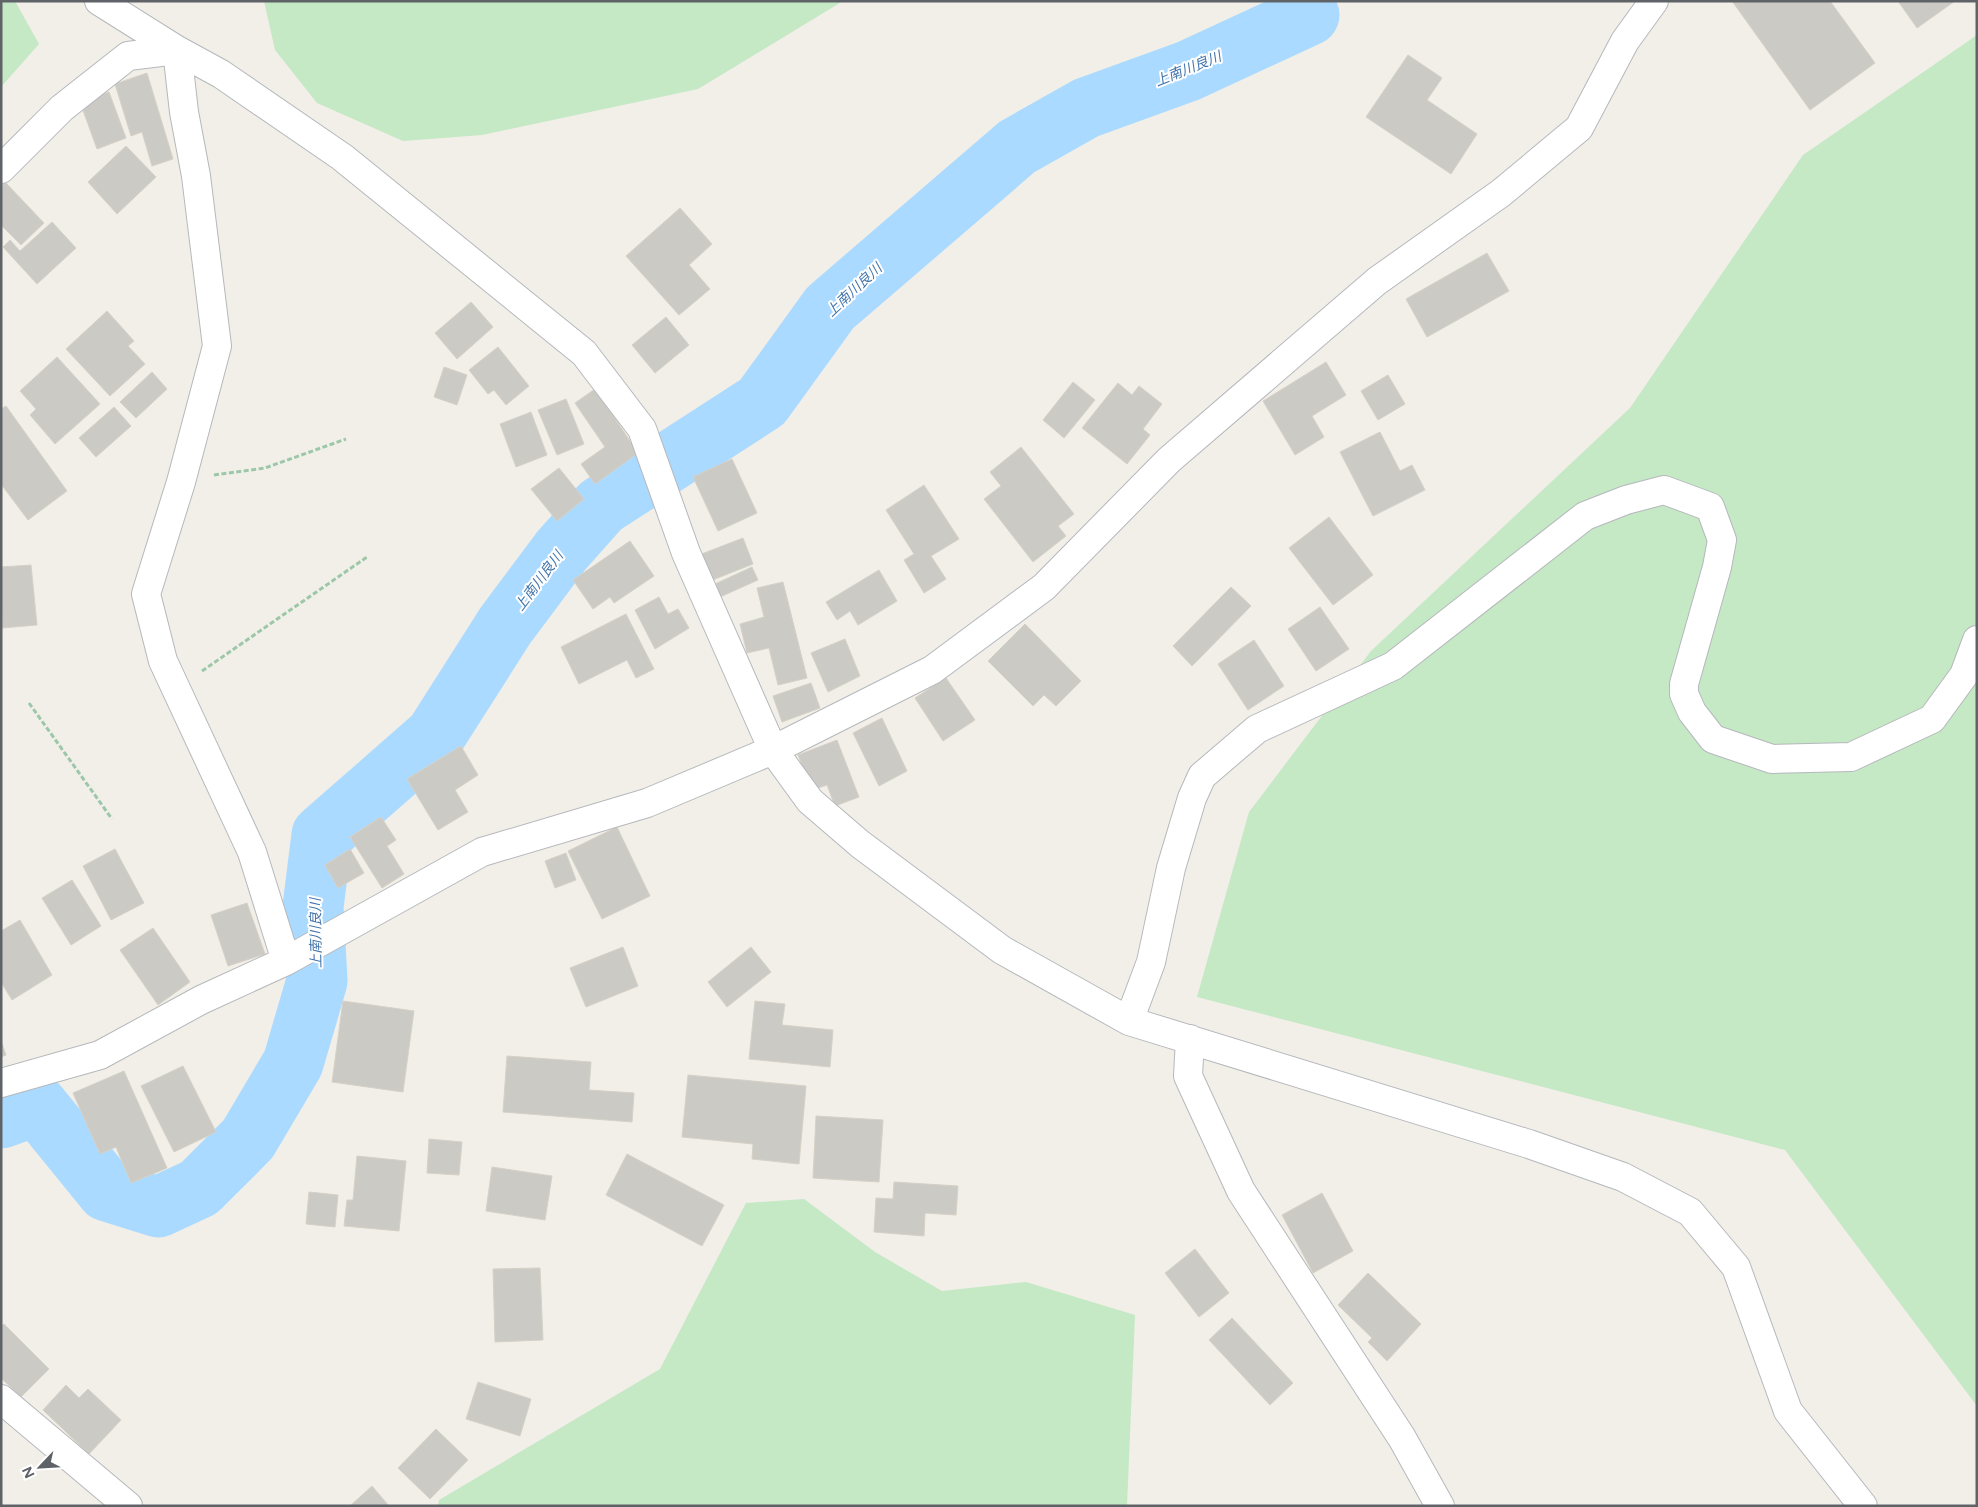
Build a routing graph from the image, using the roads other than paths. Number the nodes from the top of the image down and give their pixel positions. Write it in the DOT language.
graph roads {
  1 [pos="99,1"];
  2 [pos="1654,1"];
  3 [pos="177,50"];
  4 [pos="1,169"];
  5 [pos="1977,640"];
  6 [pos="773,750"];
  7 [pos="286,961"];
  8 [pos="1129,1021"];
  9 [pos="1190,1039"];
  10 [pos="1,1083"];
  11 [pos="1,1399"];
  12 [pos="128,1506"];
  13 [pos="1440,1506"];
  14 [pos="1864,1506"];
  1 -- 3 [label="street"];
  2 -- 6 [label="street"];
  3 -- 4 [label="street"];
  3 -- 6 [label="street"];
  3 -- 7 [label="street"];
  5 -- 8 [label="street"];
  6 -- 7 [label="street"];
  6 -- 8 [label="street"];
  7 -- 10 [label="street"];
  8 -- 9 [label="street"];
  9 -- 13 [label="street"];
  9 -- 14 [label="street"];
  11 -- 12 [label="street"];
}
